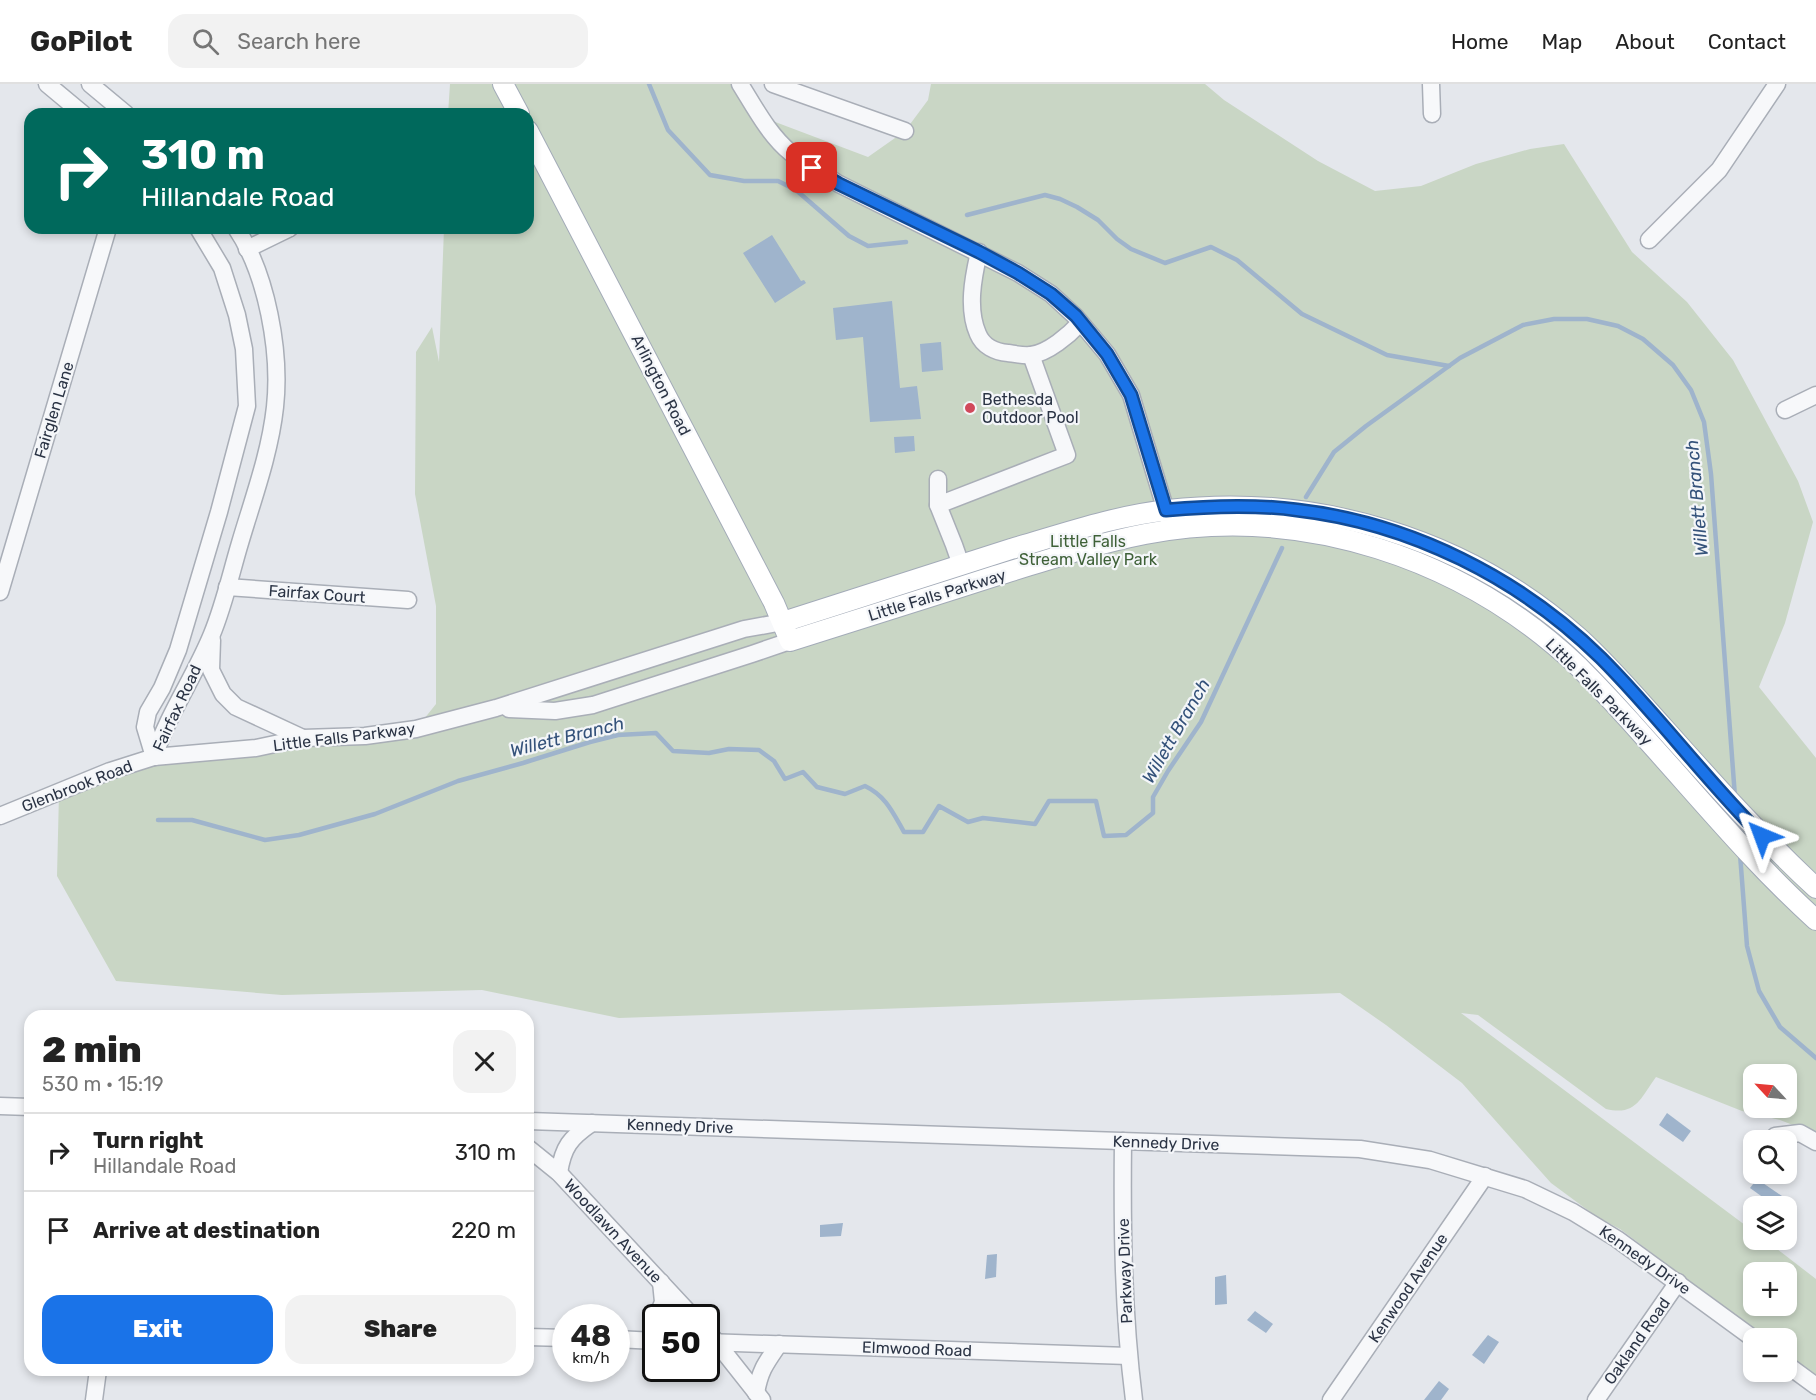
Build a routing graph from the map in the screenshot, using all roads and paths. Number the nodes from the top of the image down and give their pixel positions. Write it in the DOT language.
graph roads {
  1 [pos="47,84"];
  2 [pos="90,84"];
  3 [pos="503,84"];
  4 [pos="740,84"];
  5 [pos="773,84"];
  6 [pos="1431,84"];
  7 [pos="1777,84"];
  8 [pos="76,108"];
  9 [pos="119,108"];
  10 [pos="516,108"];
  11 [pos="1432,114"];
  12 [pos="905,131"];
  13 [pos="534,143"];
  14 [pos="106,234"];
  15 [pos="202,234"];
  16 [pos="239,234"];
  17 [pos="278,234"];
  18 [pos="1649,240"];
  19 [pos="248,249"];
  20 [pos="979,252"];
  21 [pos="1080,322"];
  22 [pos="1031,356"];
  23 [pos="1816,395"];
  24 [pos="1785,410"];
  25 [pos="938,479"];
  26 [pos="938,505"];
  27 [pos="1166,510"];
  28 [pos="1172,530"];
  29 [pos="209,547"];
  30 [pos="236,555"];
  31 [pos="960,565"];
  32 [pos="227,587"];
  33 [pos="0,592"];
  34 [pos="408,600"];
  35 [pos="783,622"];
  36 [pos="212,634"];
  37 [pos="790,641"];
  38 [pos="496,708"];
  39 [pos="303,738"];
  40 [pos="154,757"];
  41 [pos="0,816"];
  42 [pos="1816,888"];
  43 [pos="1816,920"];
  44 [pos="0,1106"];
  45 [pos="24,1107"];
  46 [pos="534,1121"];
  47 [pos="592,1123"];
  48 [pos="1797,1133"];
  49 [pos="1123,1141"];
  50 [pos="1816,1142"];
  51 [pos="534,1153"];
  52 [pos="559,1173"];
  53 [pos="1485,1176"];
  54 [pos="661,1282"];
  55 [pos="1678,1282"];
  56 [pos="662,1304"];
  57 [pos="681,1304"];
  58 [pos="1743,1331"];
  59 [pos="642,1334"];
  60 [pos="534,1337"];
  61 [pos="552,1338"];
  62 [pos="720,1339"];
  63 [pos="630,1340"];
  64 [pos="637,1340"];
  65 [pos="642,1340"];
  66 [pos="779,1344"];
  67 [pos="720,1350"];
  68 [pos="1128,1356"];
  69 [pos="1797,1372"];
  70 [pos="97,1376"];
  71 [pos="1816,1386"];
  72 [pos="759,1396"];
  73 [pos="94,1400"];
  74 [pos="1134,1400"];
  75 [pos="1331,1400"];
  76 [pos="1596,1400"];
  1 -- 8 [label="street"];
  2 -- 9 [label="street"];
  3 -- 10 [label="main road"];
  4 -- 20 [label="street"];
  5 -- 12 [label="street"];
  6 -- 11 [label="street"];
  7 -- 18 [label="street"];
  13 -- 35 [label="main road, Arlington Road"];
  14 -- 33 [label="street, Fairglen Lane"];
  15 -- 29 [label="street, Fairfax Road"];
  16 -- 19 [label="street, Fairfax Road"];
  17 -- 19 [label="street"];
  19 -- 30 [label="street, Fairfax Road"];
  20 -- 21 [label="street"];
  20 -- 22 [label="street"];
  21 -- 22 [label="street"];
  21 -- 27 [label="street"];
  22 -- 26 [label="street"];
  23 -- 24 [label="street"];
  25 -- 26 [label="street"];
  26 -- 31 [label="street"];
  27 -- 28 [label="street"];
  27 -- 31 [label="main road, Little Falls Parkway"];
  27 -- 42 [label="main road, Little Falls Parkway"];
  28 -- 37 [label="main road, Little Falls Parkway"];
  28 -- 43 [label="main road, Little Falls Parkway"];
  29 -- 30 [label="street"];
  29 -- 40 [label="street, Fairfax Road"];
  30 -- 32 [label="street, Fairfax Road"];
  31 -- 35 [label="main road, Little Falls Parkway"];
  32 -- 34 [label="street, Fairfax Court"];
  32 -- 36 [label="street, Fairfax Road"];
  35 -- 37 [label="main road, Arlington Road"];
  35 -- 38 [label="street, Little Falls Parkway"];
  36 -- 39 [label="street"];
  36 -- 40 [label="street, Fairfax Road"];
  37 -- 38 [label="street, Little Falls Parkway"];
  38 -- 39 [label="street, Little Falls Parkway"];
  39 -- 40 [label="street, Little Falls Parkway"];
  40 -- 41 [label="street, Glenbrook Road"];
  44 -- 45 [label="street"];
  46 -- 47 [label="street, Kennedy Drive"];
  47 -- 49 [label="street, Kennedy Drive"];
  47 -- 52 [label="street"];
  48 -- 50 [label="street"];
  49 -- 53 [label="street, Kennedy Drive"];
  49 -- 68 [label="street, Parkway Drive"];
  51 -- 52 [label="street, Woodlawn Avenue"];
  52 -- 54 [label="street, Woodlawn Avenue"];
  53 -- 55 [label="street, Kennedy Drive"];
  53 -- 75 [label="street, Kenwood Avenue"];
  54 -- 56 [label="street"];
  54 -- 57 [label="street, Woodlawn Avenue"];
  55 -- 58 [label="street, Kennedy Drive"];
  55 -- 76 [label="street, Oakland Road"];
  59 -- 64 [label="street"];
  60 -- 61 [label="street"];
  62 -- 66 [label="street, Elmwood Road"];
  63 -- 64 [label="street"];
  64 -- 65 [label="street"];
  66 -- 68 [label="street, Elmwood Road"];
  66 -- 72 [label="street"];
  67 -- 72 [label="street"];
  68 -- 74 [label="street, Parkway Drive"];
  69 -- 71 [label="street"];
  70 -- 73 [label="street"];
}
